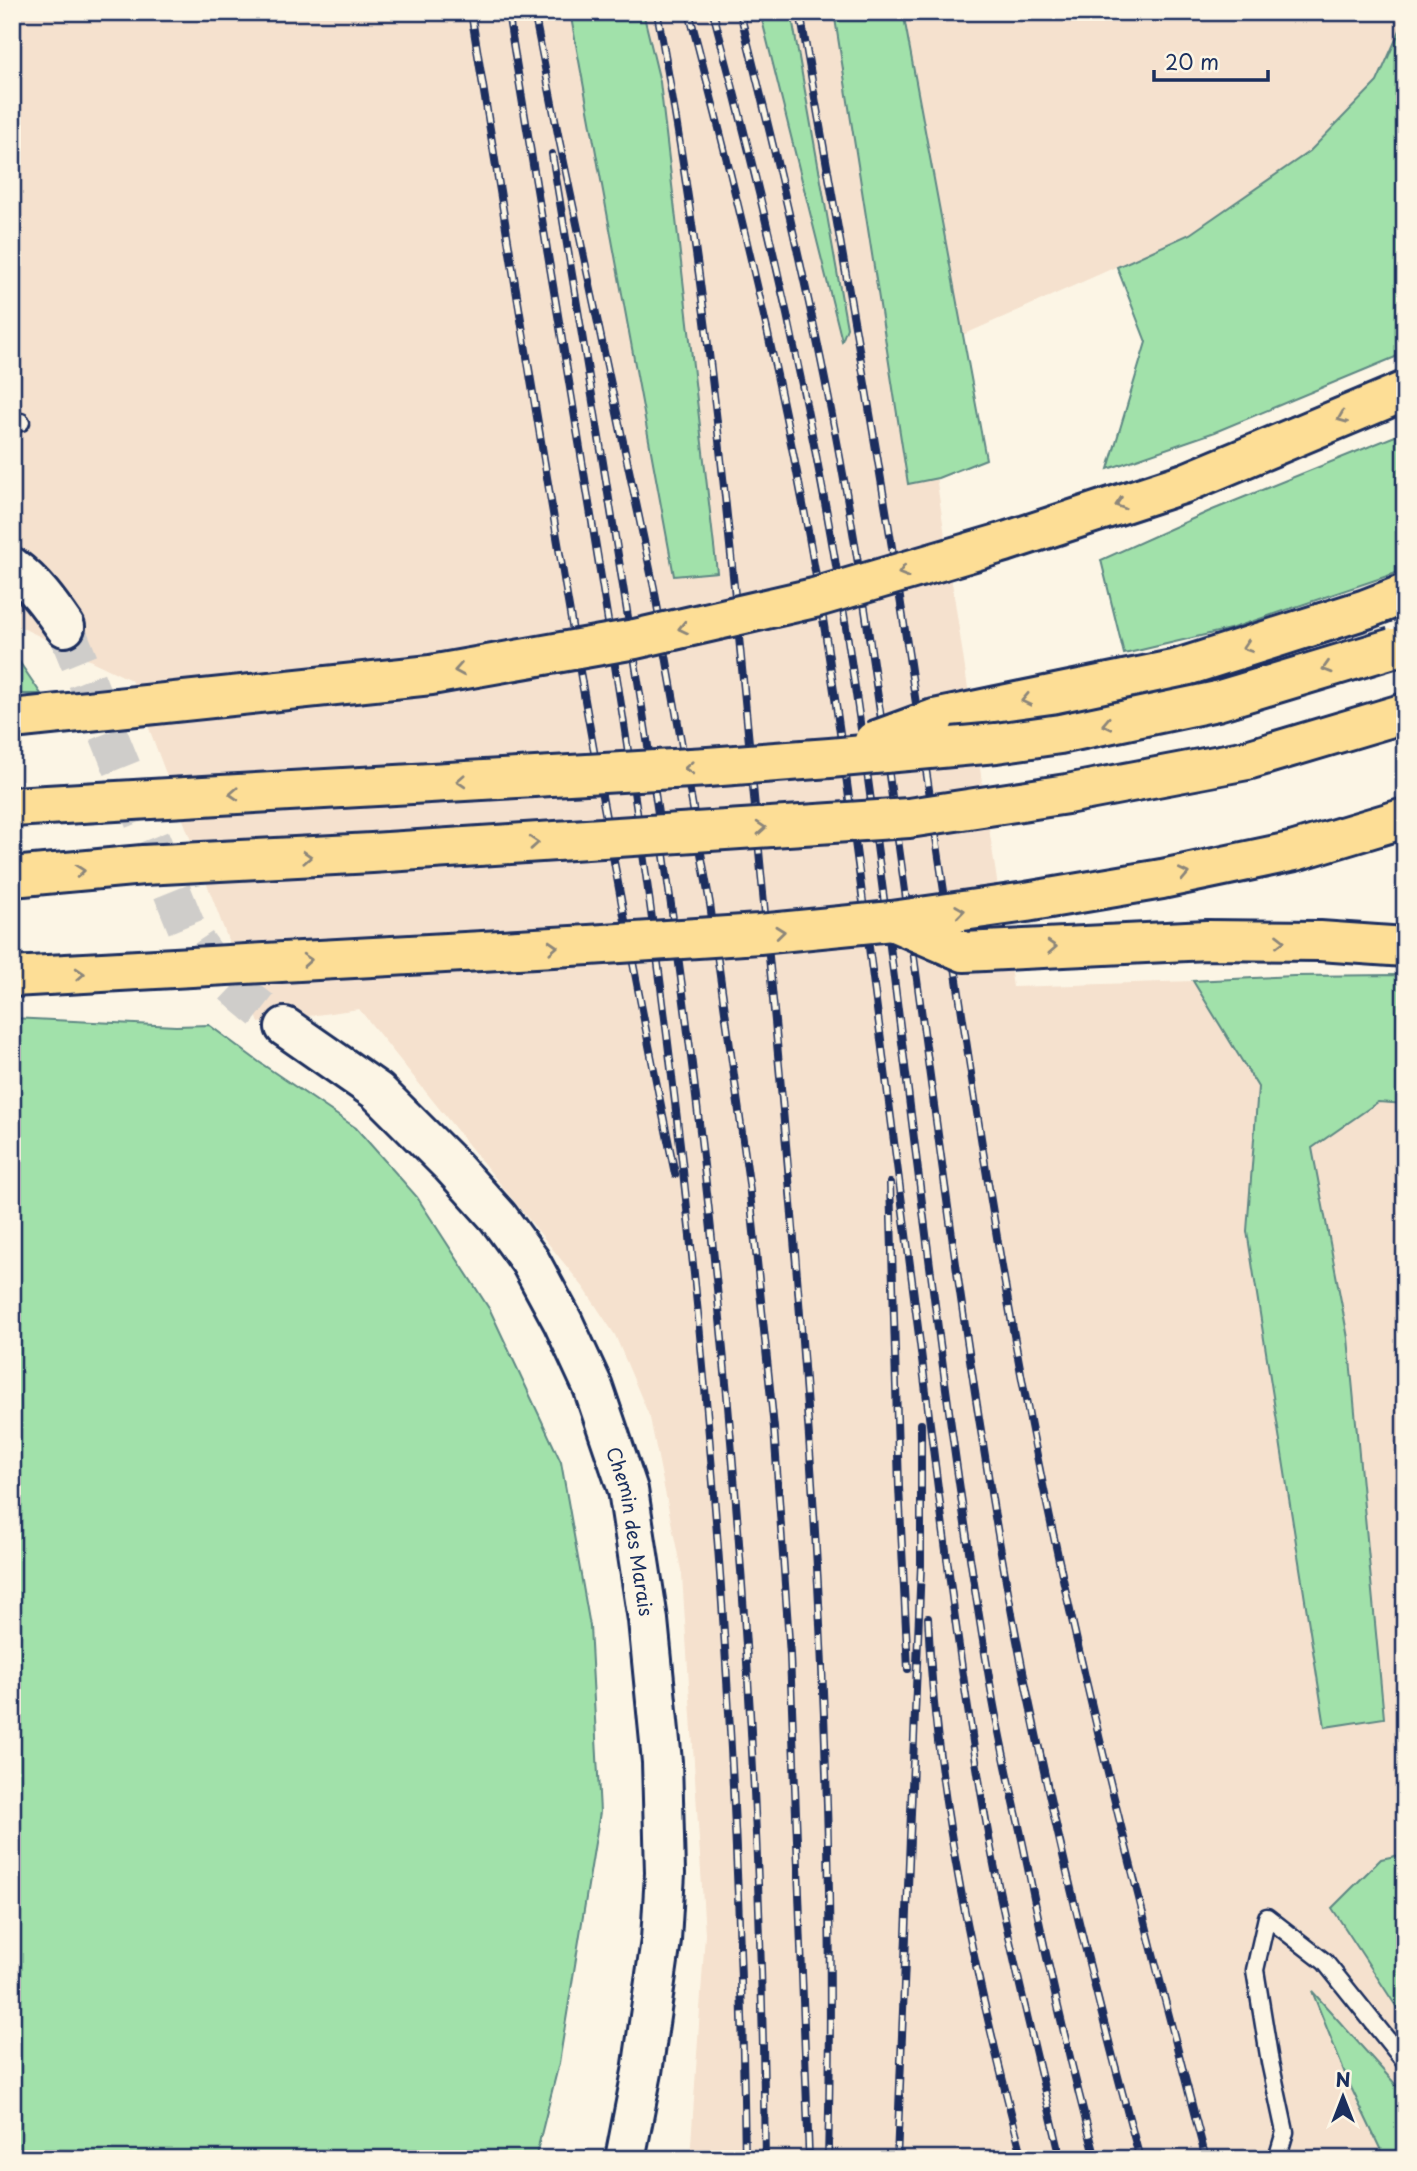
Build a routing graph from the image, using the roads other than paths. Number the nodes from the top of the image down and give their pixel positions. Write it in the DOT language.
graph roads {
  1 [pos="1405,391"];
  2 [pos="12,568"];
  3 [pos="1405,594"];
  4 [pos="65,627"];
  5 [pos="1399,646"];
  6 [pos="1405,713"];
  7 [pos="12,719"];
  8 [pos="830,758"];
  9 [pos="12,807"];
  10 [pos="1405,818"];
  11 [pos="12,877"];
  12 [pos="892,921"];
  13 [pos="1405,947"];
  14 [pos="12,977"];
  15 [pos="285,1027"];
  16 [pos="1405,2062"];
  17 [pos="625,2159"];
  18 [pos="1277,2159"];
  1 -- 7 [label="main road, one-way, bridge"];
  2 -- 4 [label="street"];
  3 -- 8 [label="main road, one-way, bridge"];
  5 -- 8 [label="main road, one-way, bridge"];
  11 -- 6 [label="main road, one-way, bridge"];
  8 -- 9 [label="main road, one-way, bridge"];
  12 -- 10 [label="main road, one-way, bridge"];
  12 -- 13 [label="main road, one-way, bridge"];
  14 -- 12 [label="main road, one-way, bridge"];
  15 -- 17 [label="street, Chemin des Marais"];
  16 -- 18 [label="lane"];
}
